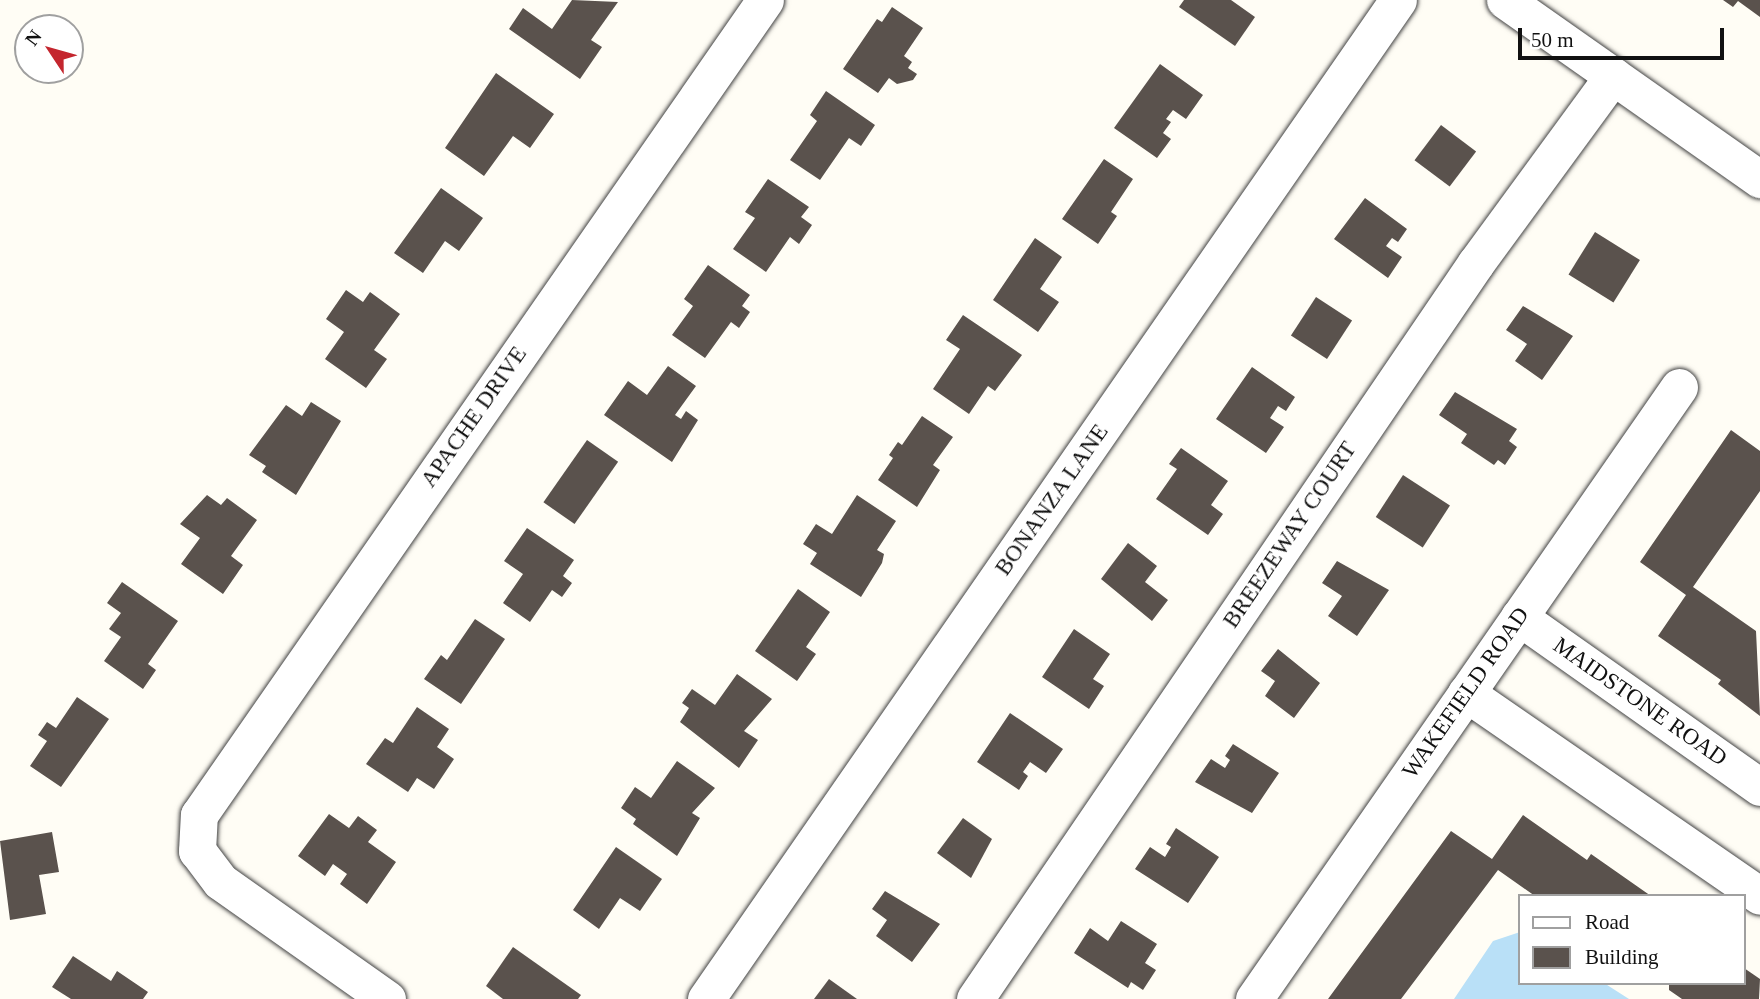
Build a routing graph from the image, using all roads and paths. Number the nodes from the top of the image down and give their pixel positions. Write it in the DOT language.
graph roads {
  1 [pos="765,0"];
  2 [pos="1398,0"];
  3 [pos="1505,0"];
  4 [pos="1613,76"];
  5 [pos="1760,179"];
  6 [pos="1679,387"];
  7 [pos="1519,617"];
  8 [pos="1466,692"];
  9 [pos="1760,787"];
  10 [pos="1760,896"];
  11 [pos="387,999"];
  12 [pos="706,999"];
  13 [pos="975,999"];
  14 [pos="1254,999"];
  1 -- 11 [label="street, APACHE DRIVE"];
  2 -- 12 [label="street, BONANZA LANE"];
  3 -- 4 [label="street"];
  4 -- 5 [label="street"];
  4 -- 13 [label="street, BREEZEWAY COURT"];
  6 -- 7 [label="street, WAKEFIELD ROAD"];
  7 -- 8 [label="street, WAKEFIELD ROAD"];
  7 -- 9 [label="street, MAIDSTONE ROAD"];
  8 -- 10 [label="street"];
  8 -- 14 [label="street, WAKEFIELD ROAD"];
}
